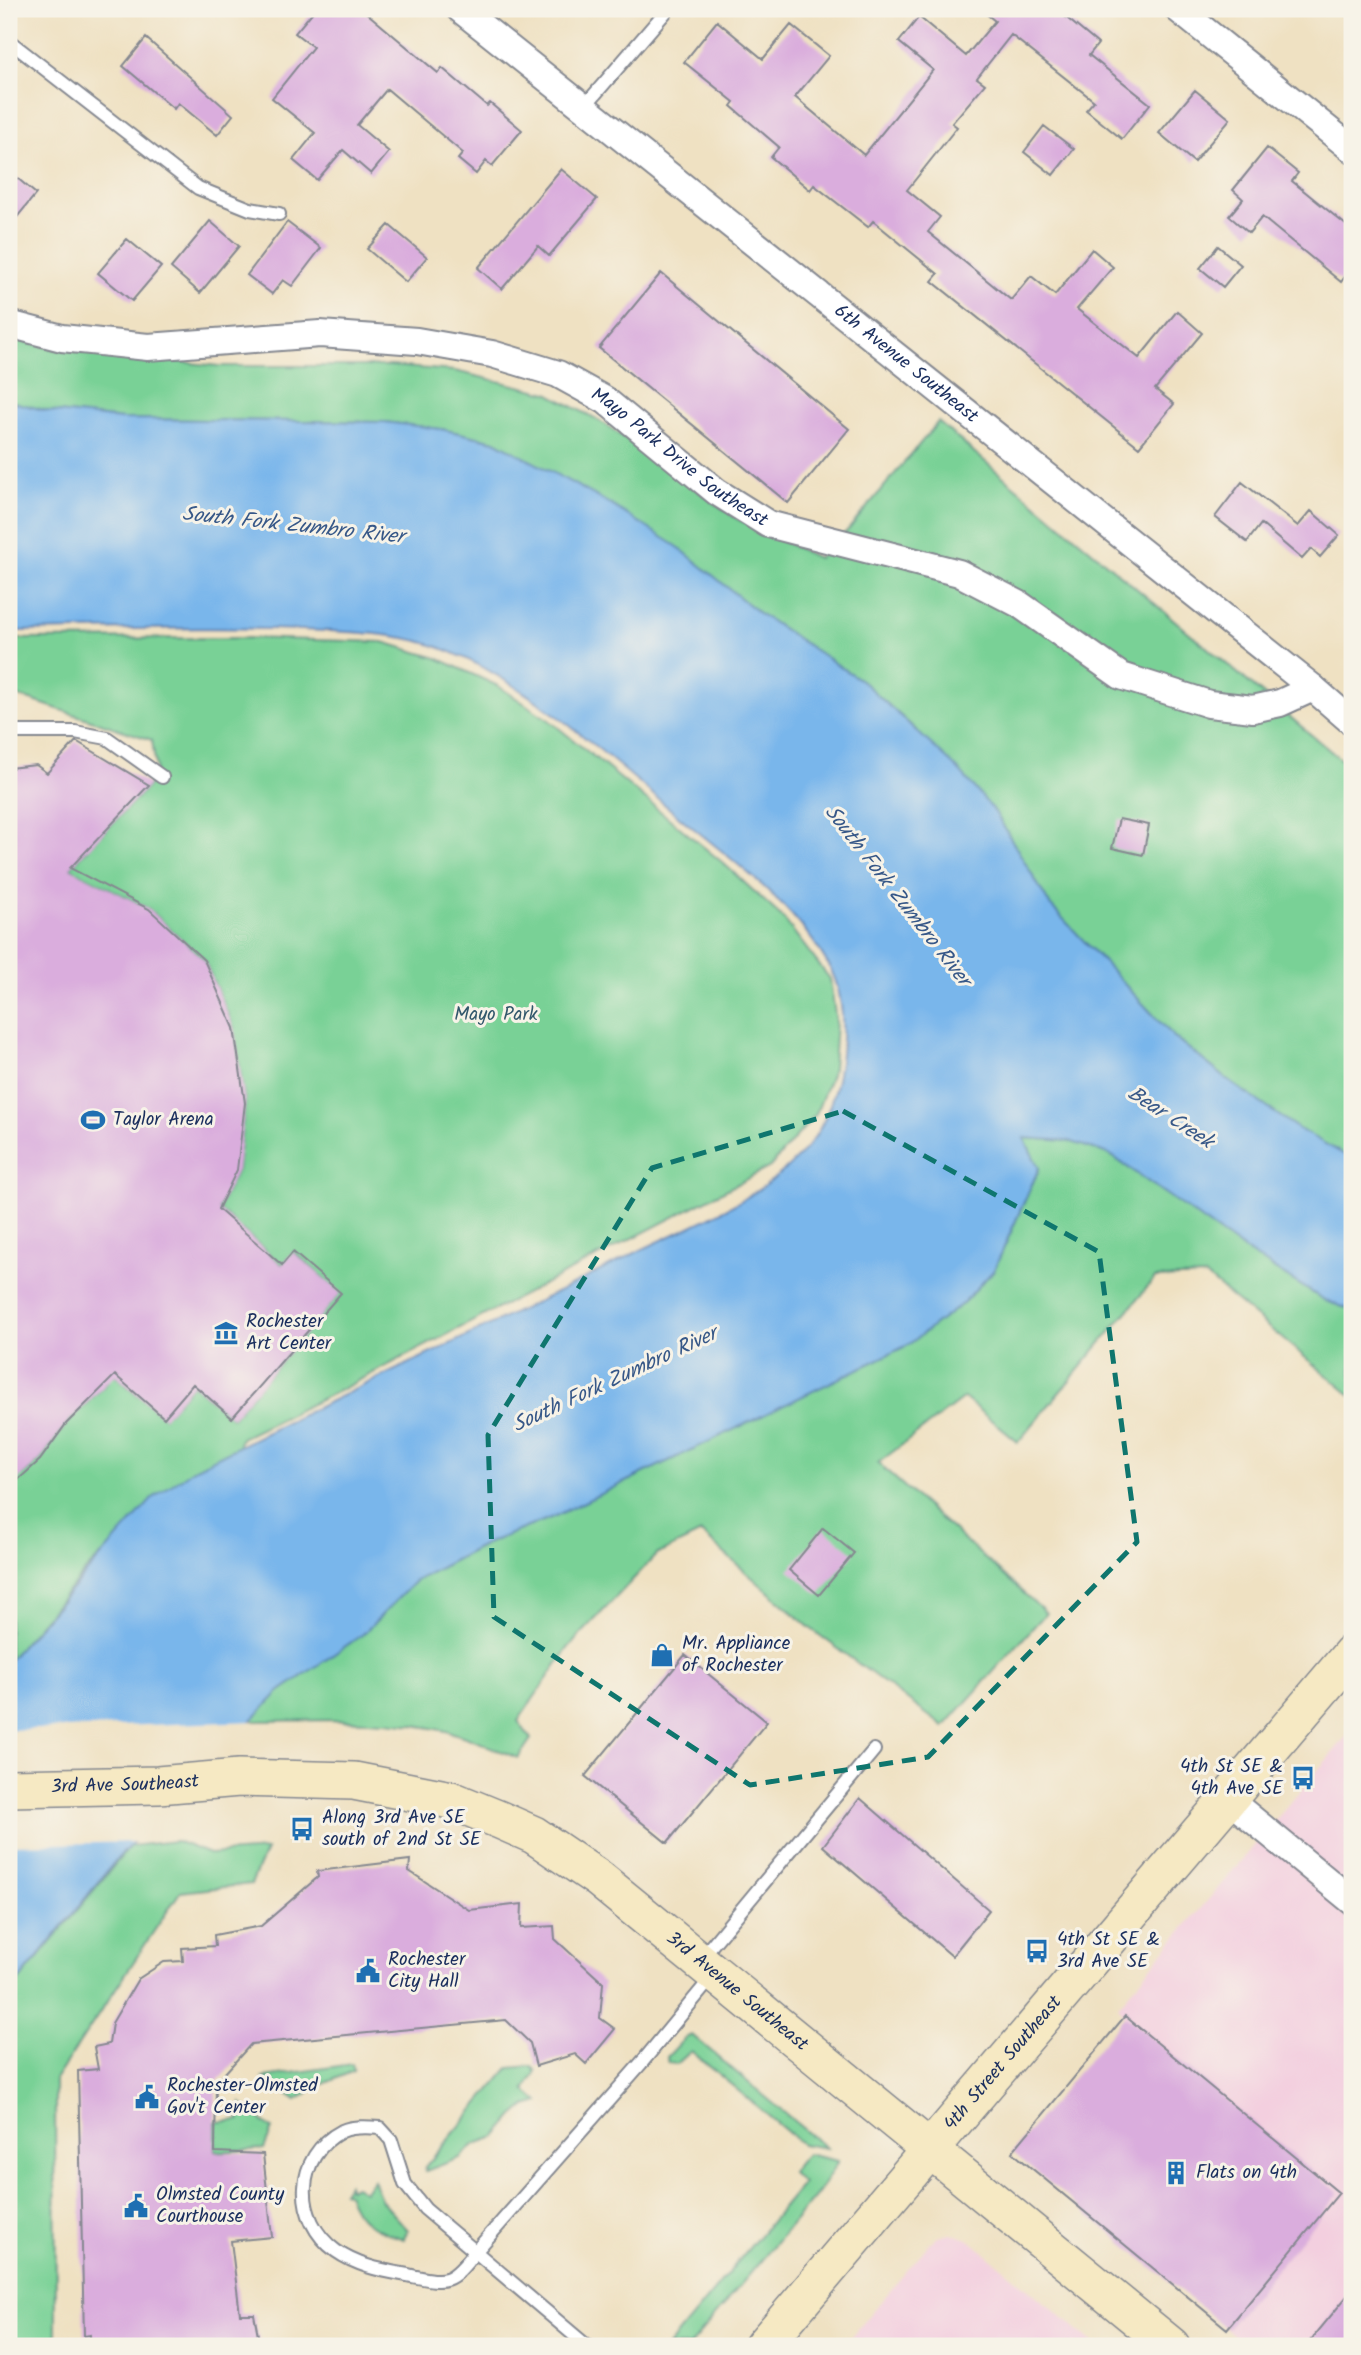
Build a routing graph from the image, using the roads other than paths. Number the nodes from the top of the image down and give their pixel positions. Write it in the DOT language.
graph roads {
  1 [pos="460,9"];
  2 [pos="668,9"];
  3 [pos="1178,9"];
  4 [pos="9,41"];
  5 [pos="583,108"];
  6 [pos="1352,149"];
  7 [pos="279,214"];
  8 [pos="9,324"];
  9 [pos="1313,688"];
  10 [pos="1352,722"];
  11 [pos="9,732"];
  12 [pos="162,777"];
  13 [pos="1352,1653"];
  14 [pos="873,1750"];
  15 [pos="239,1779"];
  16 [pos="9,1788"];
  17 [pos="1229,1800"];
  18 [pos="1352,1901"];
  19 [pos="707,1967"];
  20 [pos="931,2148"];
  21 [pos="475,2252"];
  22 [pos="587,2346"];
  23 [pos="763,2346"];
  24 [pos="1171,2346"];
  1 -- 5 [label="street, 6th Avenue Southeast"];
  2 -- 5 [label="lane"];
  3 -- 6 [label="street"];
  4 -- 7 [label="lane"];
  5 -- 9 [label="street, 6th Avenue Southeast"];
  8 -- 9 [label="street, Mayo Park Drive Southeast"];
  9 -- 10 [label="street, 6th Avenue Southeast"];
  11 -- 12 [label="lane"];
  13 -- 17 [label="main road, 4th Street Southeast"];
  14 -- 19 [label="lane"];
  15 -- 16 [label="main road, 3rd Ave Southeast"];
  15 -- 19 [label="main road, 3rd Avenue Southeast"];
  17 -- 18 [label="street"];
  17 -- 20 [label="main road, 4th Street Southeast"];
  19 -- 20 [label="main road, 3rd Avenue Southeast"];
  19 -- 21 [label="lane"];
  20 -- 23 [label="main road, 4th Street Southeast"];
  20 -- 24 [label="main road, 3rd Avenue Southeast"];
  21 -- 21 [label="lane"];
  21 -- 22 [label="lane"];
}
